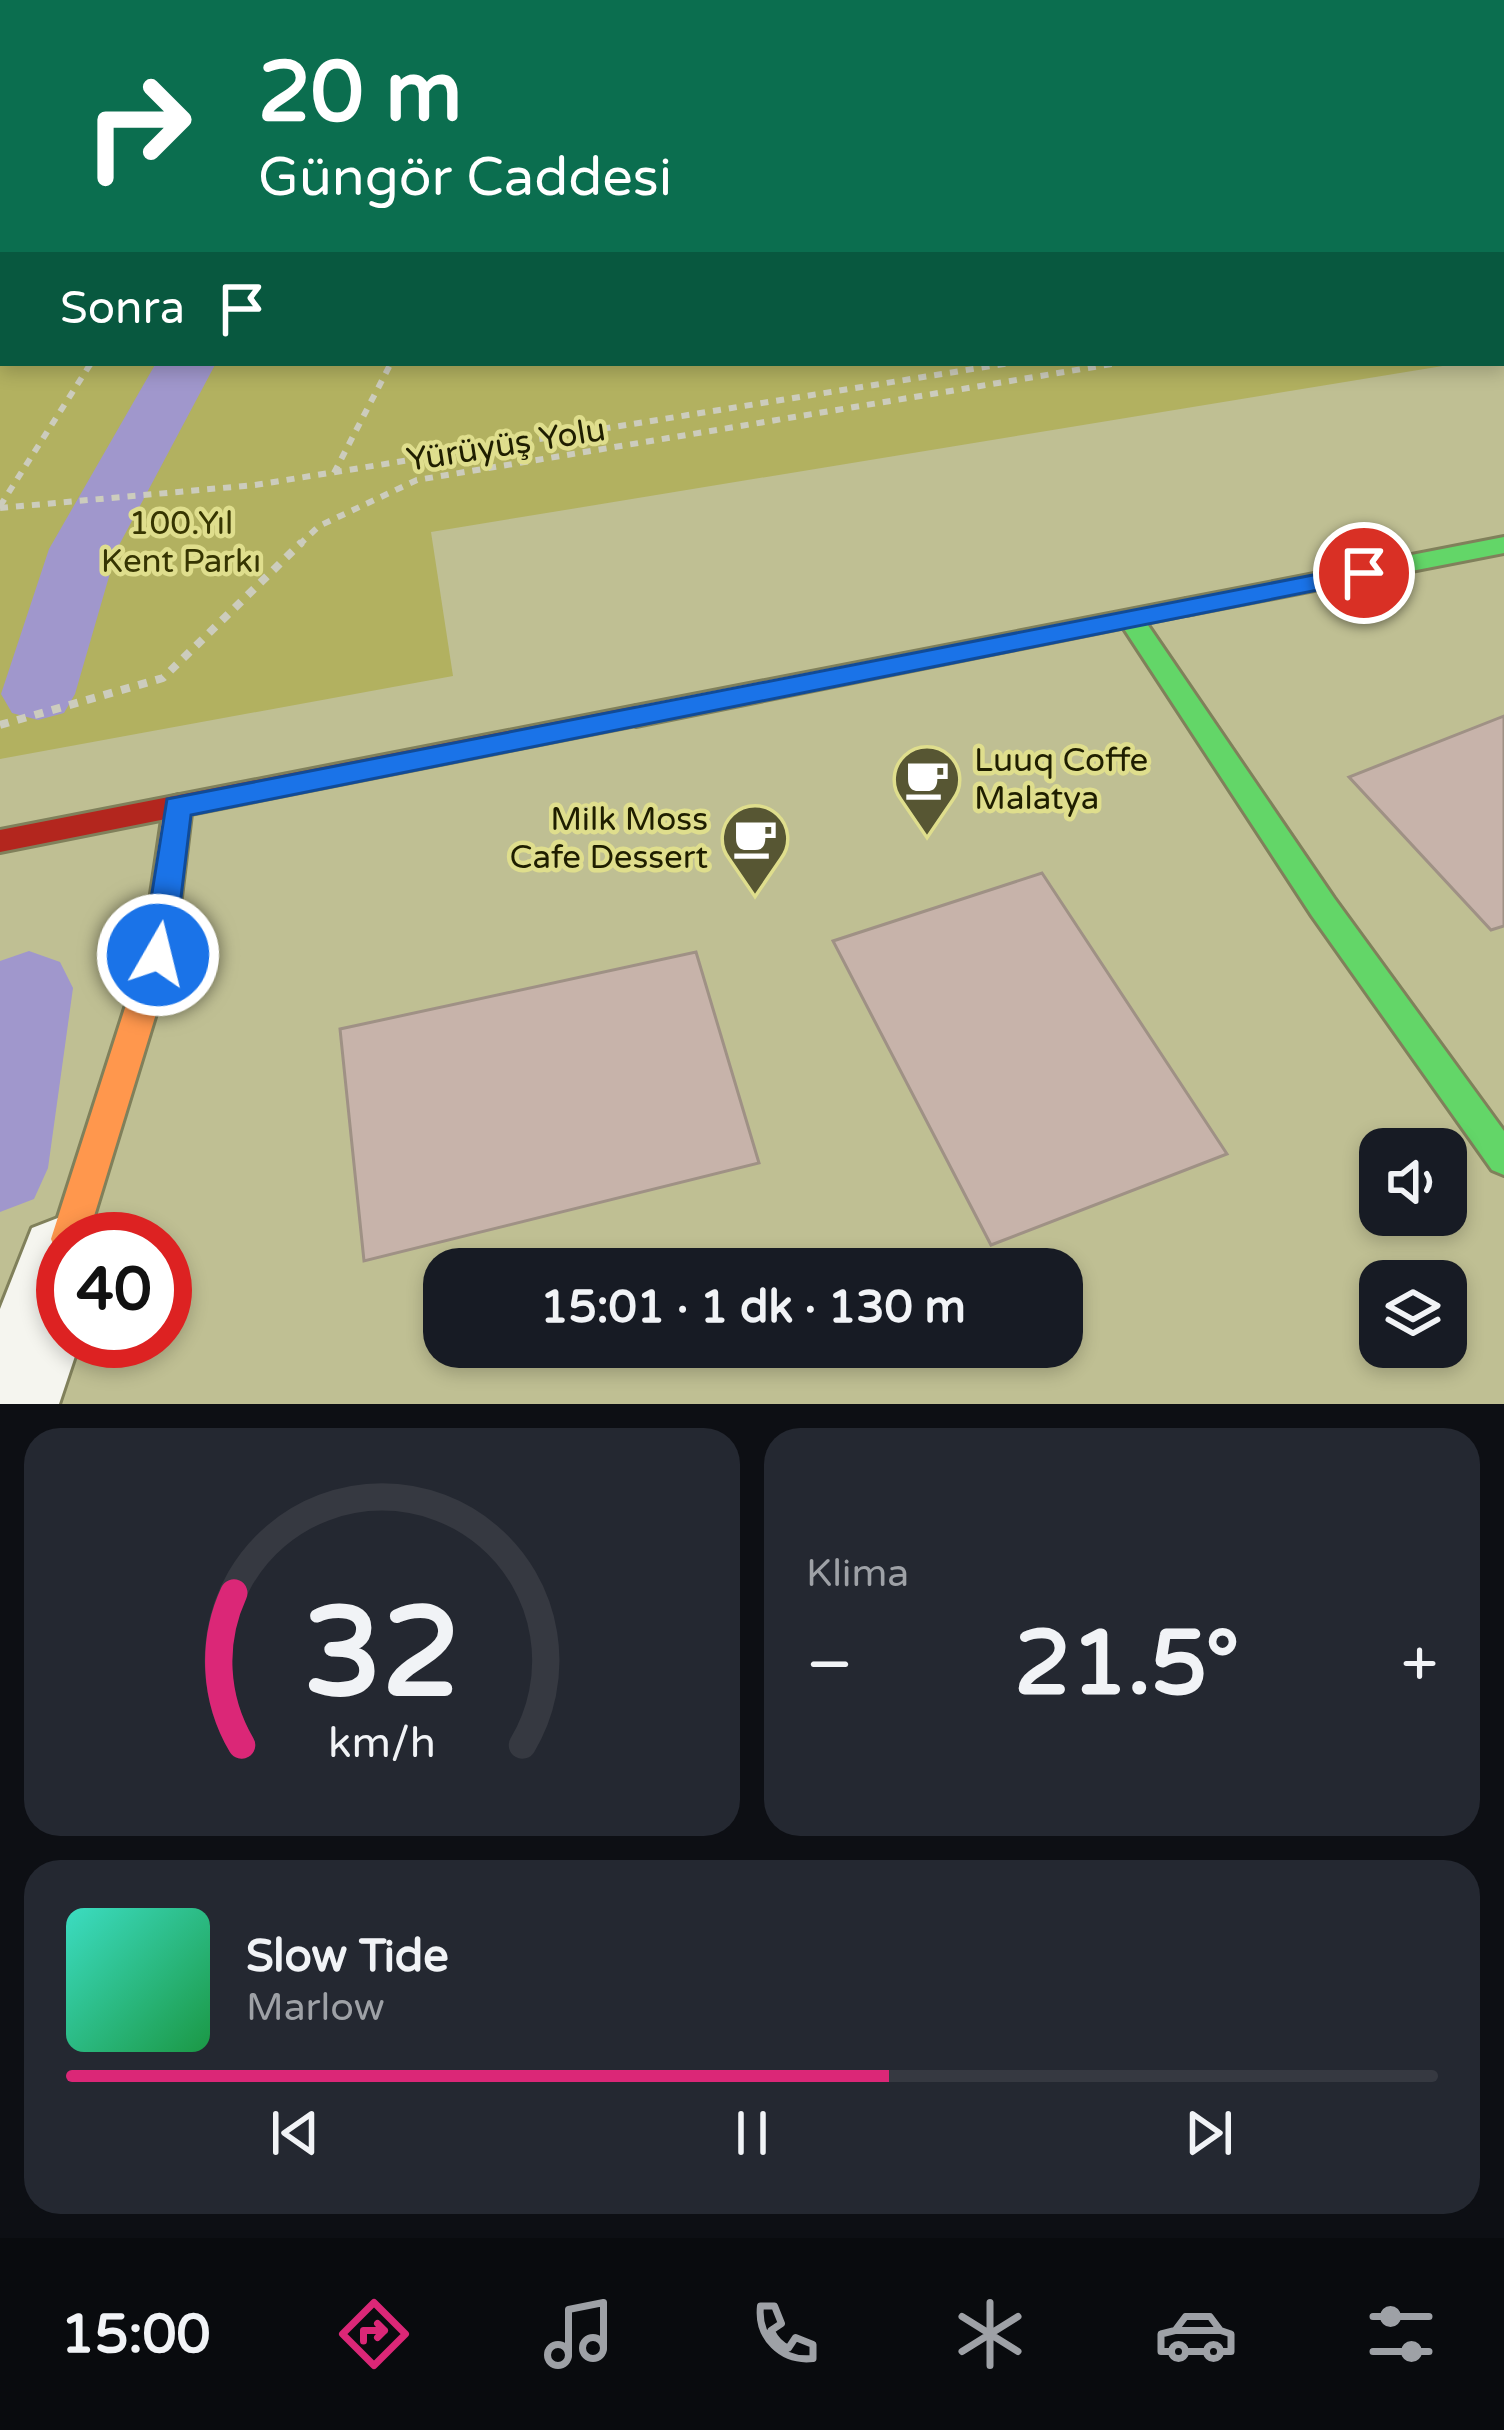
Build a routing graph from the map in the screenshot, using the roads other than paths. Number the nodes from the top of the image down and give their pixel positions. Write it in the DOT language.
graph roads {
  1 [pos="1504,545"];
  2 [pos="1132,621"];
  3 [pos="178,806"];
  4 [pos="0,842"];
  5 [pos="1504,1159"];
  6 [pos="77,1212"];
  7 [pos="36,1335"];
  8 [pos="12,1404"];
  1 -- 2 [label="main road"];
  2 -- 3 [label="main road"];
  2 -- 5 [label="main road"];
  3 -- 4 [label="main road"];
  3 -- 6 [label="main road"];
  7 -- 8 [label="street"];
}
